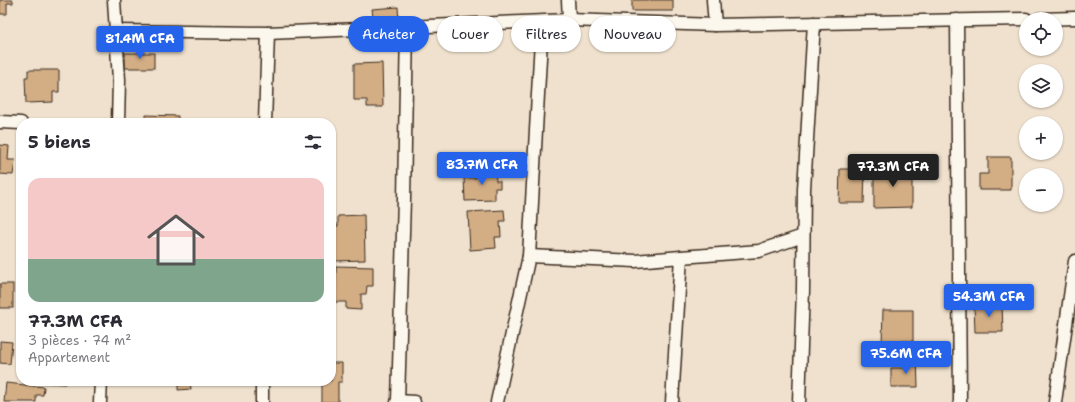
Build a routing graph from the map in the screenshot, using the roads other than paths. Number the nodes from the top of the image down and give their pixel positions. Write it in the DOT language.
graph roads {
  1 [pos="114,0"];
  2 [pos="568,0"];
  3 [pos="714,0"];
  4 [pos="569,16"];
  5 [pos="1063,18"];
  6 [pos="1075,18"];
  7 [pos="1019,19"];
  8 [pos="581,20"];
  9 [pos="957,20"];
  10 [pos="511,23"];
  11 [pos="814,23"];
  12 [pos="715,25"];
  13 [pos="429,26"];
  14 [pos="348,30"];
  15 [pos="115,31"];
  16 [pos="268,33"];
  17 [pos="407,52"];
  18 [pos="540,52"];
  19 [pos="118,118"];
  20 [pos="265,118"];
  21 [pos="0,122"];
  22 [pos="16,123"];
  23 [pos="803,236"];
  24 [pos="528,256"];
  25 [pos="682,257"];
  26 [pos="1075,261"];
  27 [pos="101,386"];
  28 [pos="262,386"];
  29 [pos="100,402"];
  30 [pos="262,402"];
  31 [pos="397,402"];
  32 [pos="414,402"];
  33 [pos="496,402"];
  34 [pos="672,402"];
  35 [pos="799,402"];
  36 [pos="960,402"];
  37 [pos="1055,402"];
  1 -- 15 [label="street"];
  2 -- 4 [label="street"];
  3 -- 12 [label="street"];
  5 -- 6 [label="street"];
  7 -- 9 [label="street"];
  8 -- 12 [label="street"];
  9 -- 11 [label="street"];
  9 -- 36 [label="street"];
  10 -- 13 [label="street"];
  11 -- 12 [label="street"];
  11 -- 23 [label="street"];
  14 -- 16 [label="street"];
  15 -- 16 [label="street"];
  15 -- 19 [label="street"];
  16 -- 20 [label="street"];
  17 -- 31 [label="street"];
  18 -- 24 [label="street"];
  21 -- 22 [label="street"];
  23 -- 25 [label="street"];
  23 -- 35 [label="street"];
  24 -- 25 [label="street"];
  24 -- 33 [label="street"];
  25 -- 34 [label="street"];
  26 -- 37 [label="street"];
  27 -- 29 [label="street"];
  28 -- 30 [label="street"];
  31 -- 32 [label="street"];
}
